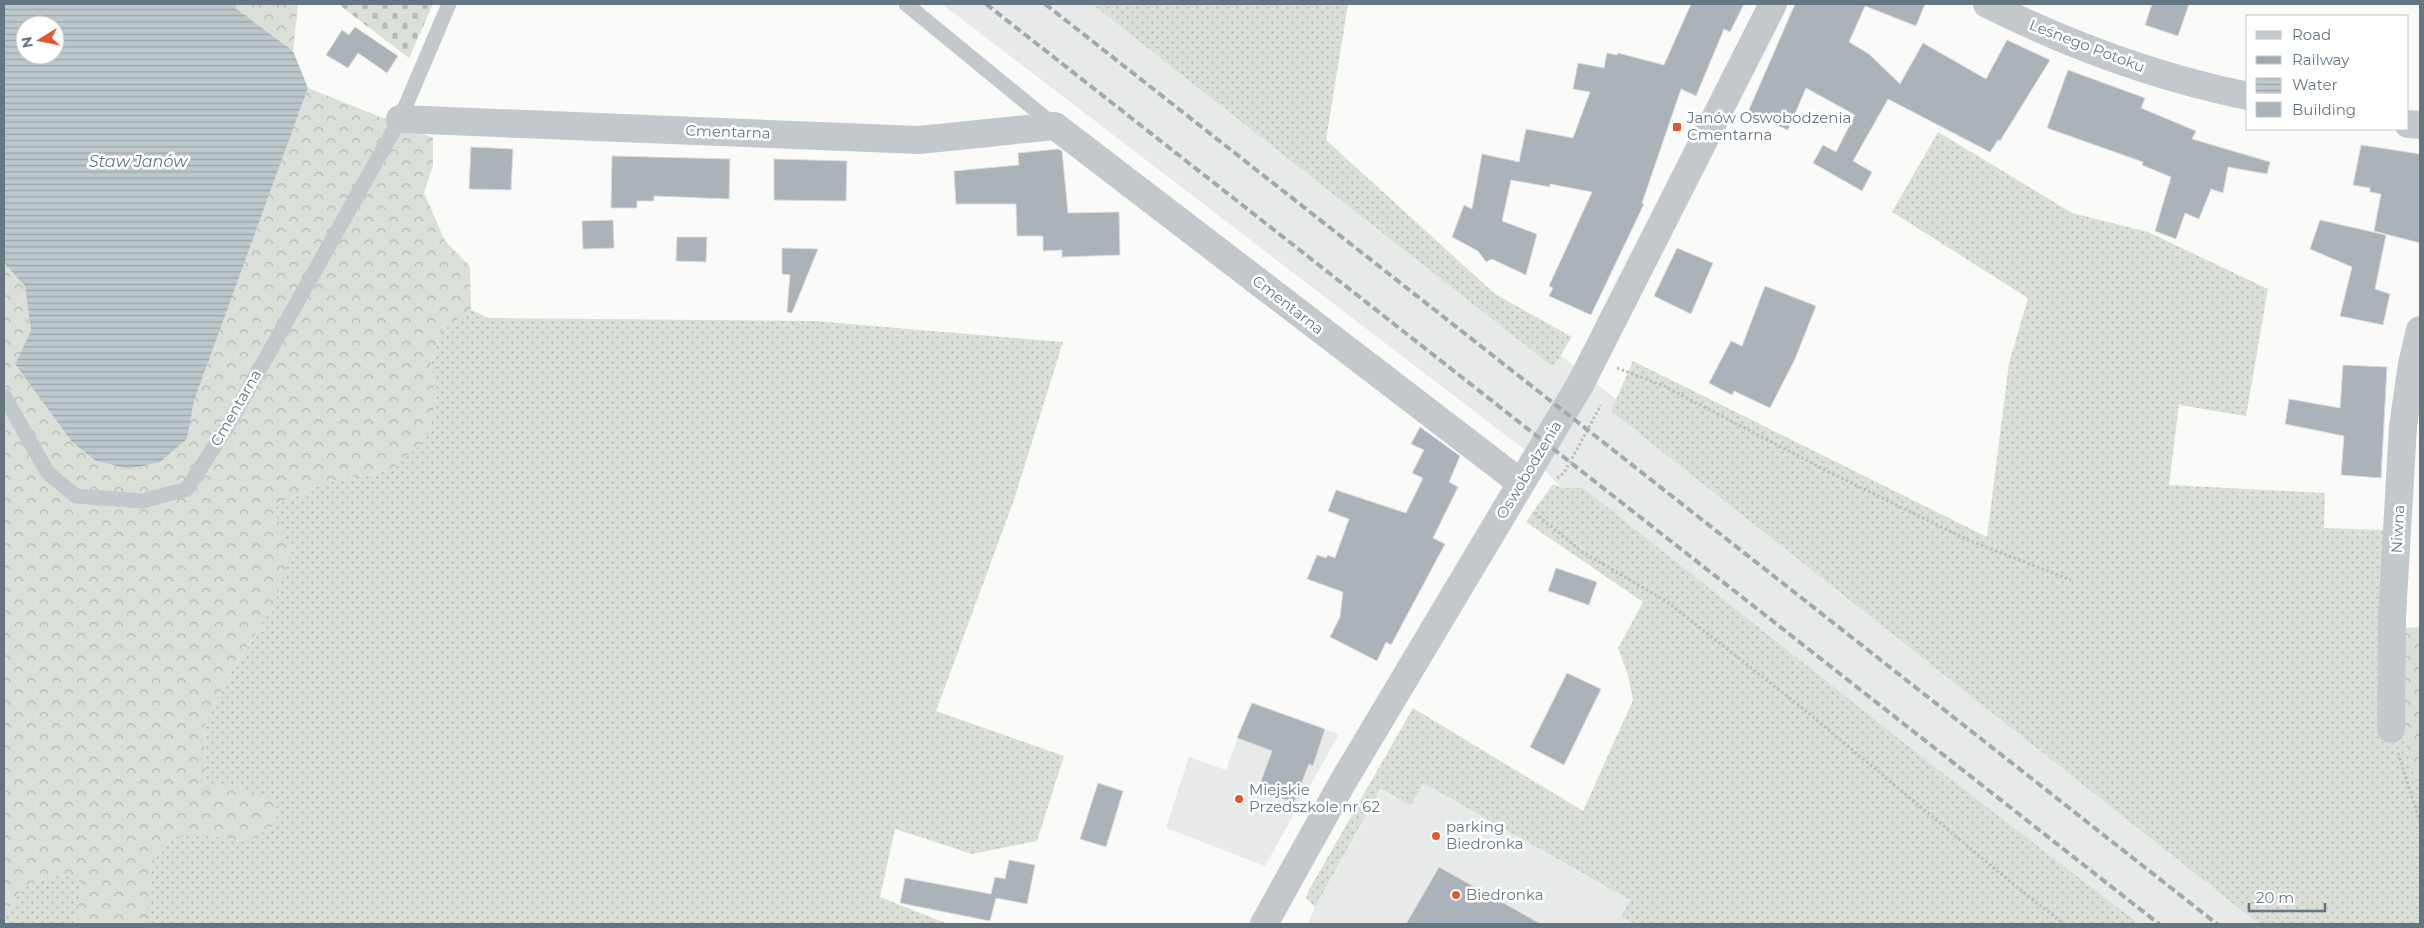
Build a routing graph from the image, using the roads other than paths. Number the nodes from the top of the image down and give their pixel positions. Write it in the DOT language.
graph roads {
  1 [pos="449,4"];
  2 [pos="906,4"];
  3 [pos="1773,4"];
  4 [pos="1987,4"];
  5 [pos="2246,95"];
  6 [pos="400,119"];
  7 [pos="1055,126"];
  8 [pos="2420,330"];
  9 [pos="4,396"];
  10 [pos="1517,489"];
  11 [pos="2391,729"];
  12 [pos="1264,924"];
  1 -- 6 [label="lane, Cmentarna"];
  2 -- 7 [label="lane, Cmentarna"];
  3 -- 10 [label="street, Oswobodzenia"];
  4 -- 5 [label="street, Leśnego Potoku"];
  6 -- 7 [label="street, Cmentarna"];
  6 -- 9 [label="lane, Cmentarna"];
  7 -- 10 [label="street, Cmentarna"];
  8 -- 11 [label="street, Niwna"];
  10 -- 12 [label="street, Oswobodzenia"];
}
